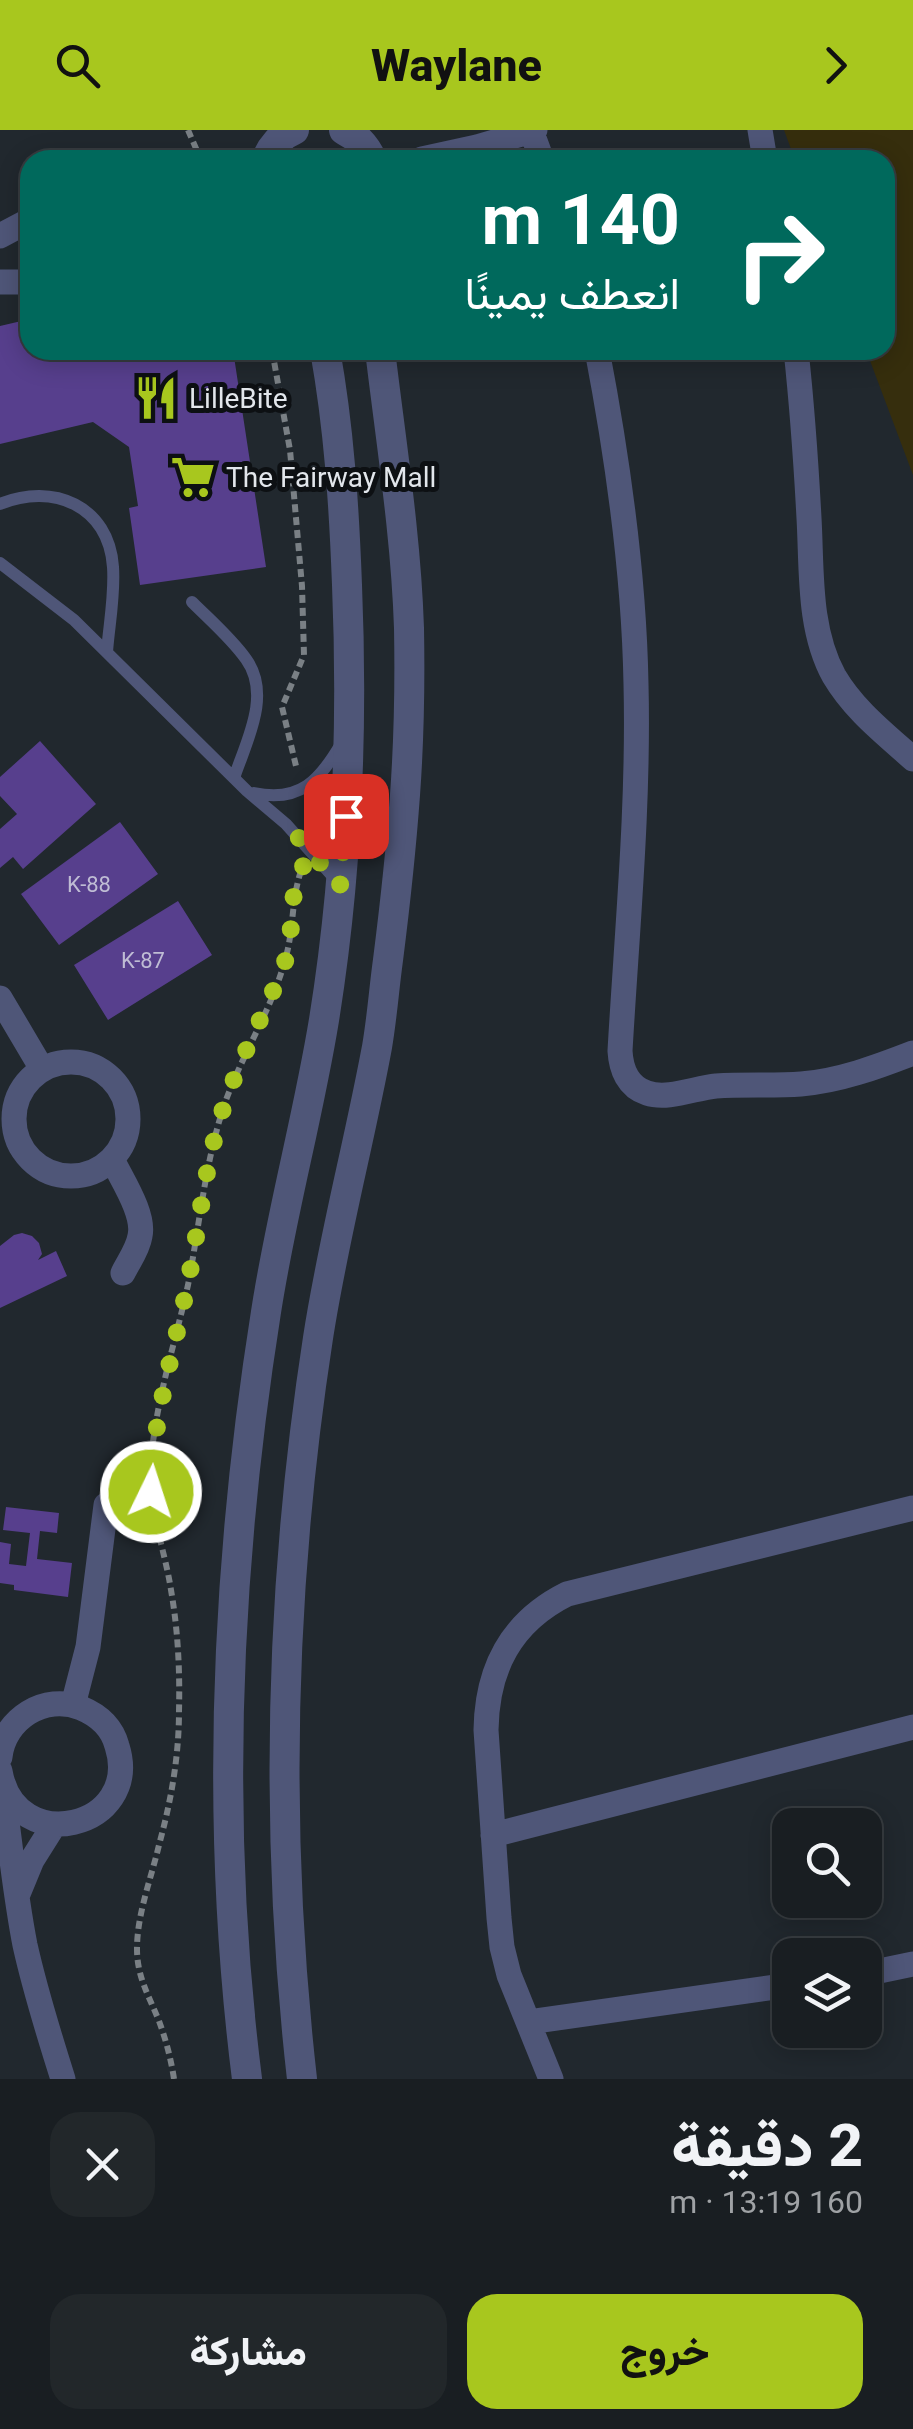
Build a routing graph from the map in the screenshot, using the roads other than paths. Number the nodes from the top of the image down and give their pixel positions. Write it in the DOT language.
graph roads {
  1 [pos="294,130"];
  2 [pos="532,130"];
  3 [pos="350,132"];
  4 [pos="266,150"];
  5 [pos="367,150"];
  6 [pos="464,150"];
  7 [pos="327,360"];
  8 [pos="381,360"];
  9 [pos="599,360"];
  10 [pos="797,360"];
  11 [pos="0,504"];
  12 [pos="0,564"];
  13 [pos="192,602"];
  14 [pos="107,652"];
  15 [pos="350,729"];
  16 [pos="913,759"];
  17 [pos="234,778"];
  18 [pos="246,791"];
  19 [pos="340,886"];
  20 [pos="0,998"];
  21 [pos="913,1054"];
  22 [pos="42,1069"];
  23 [pos="112,1160"];
  24 [pos="123,1273"];
  25 [pos="106,1505"];
  26 [pos="913,1508"];
  27 [pos="73,1705"];
  28 [pos="913,1727"];
  29 [pos="0,1757"];
  30 [pos="1,1777"];
  31 [pos="54,1825"];
  32 [pos="493,1835"];
  33 [pos="17,1899"];
  34 [pos="913,1964"];
  35 [pos="882,1970"];
  36 [pos="772,1988"];
  37 [pos="529,2022"];
  38 [pos="64,2079"];
  39 [pos="247,2079"];
  40 [pos="302,2079"];
  41 [pos="551,2079"];
  1 -- 4 [label="street"];
  2 -- 6 [label="street"];
  3 -- 5 [label="street"];
  7 -- 15 [label="street"];
  8 -- 40 [label="street"];
  9 -- 21 [label="street"];
  10 -- 16 [label="street"];
  11 -- 14 [label="lane"];
  12 -- 14 [label="lane"];
  13 -- 17 [label="lane"];
  14 -- 17 [label="lane"];
  15 -- 18 [label="lane"];
  15 -- 19 [label="street"];
  17 -- 18 [label="lane"];
  18 -- 19 [label="lane"];
  19 -- 39 [label="street"];
  20 -- 22 [label="street"];
  22 -- 23 [label="street"];
  22 -- 23 [label="street"];
  23 -- 24 [label="street"];
  25 -- 27 [label="street"];
  26 -- 32 [label="street"];
  27 -- 29 [label="street"];
  27 -- 31 [label="street"];
  28 -- 32 [label="street"];
  30 -- 31 [label="street"];
  30 -- 33 [label="street"];
  31 -- 33 [label="street"];
  32 -- 37 [label="street"];
  33 -- 38 [label="street"];
  34 -- 35 [label="street"];
  36 -- 37 [label="street"];
  37 -- 41 [label="street"];
}
